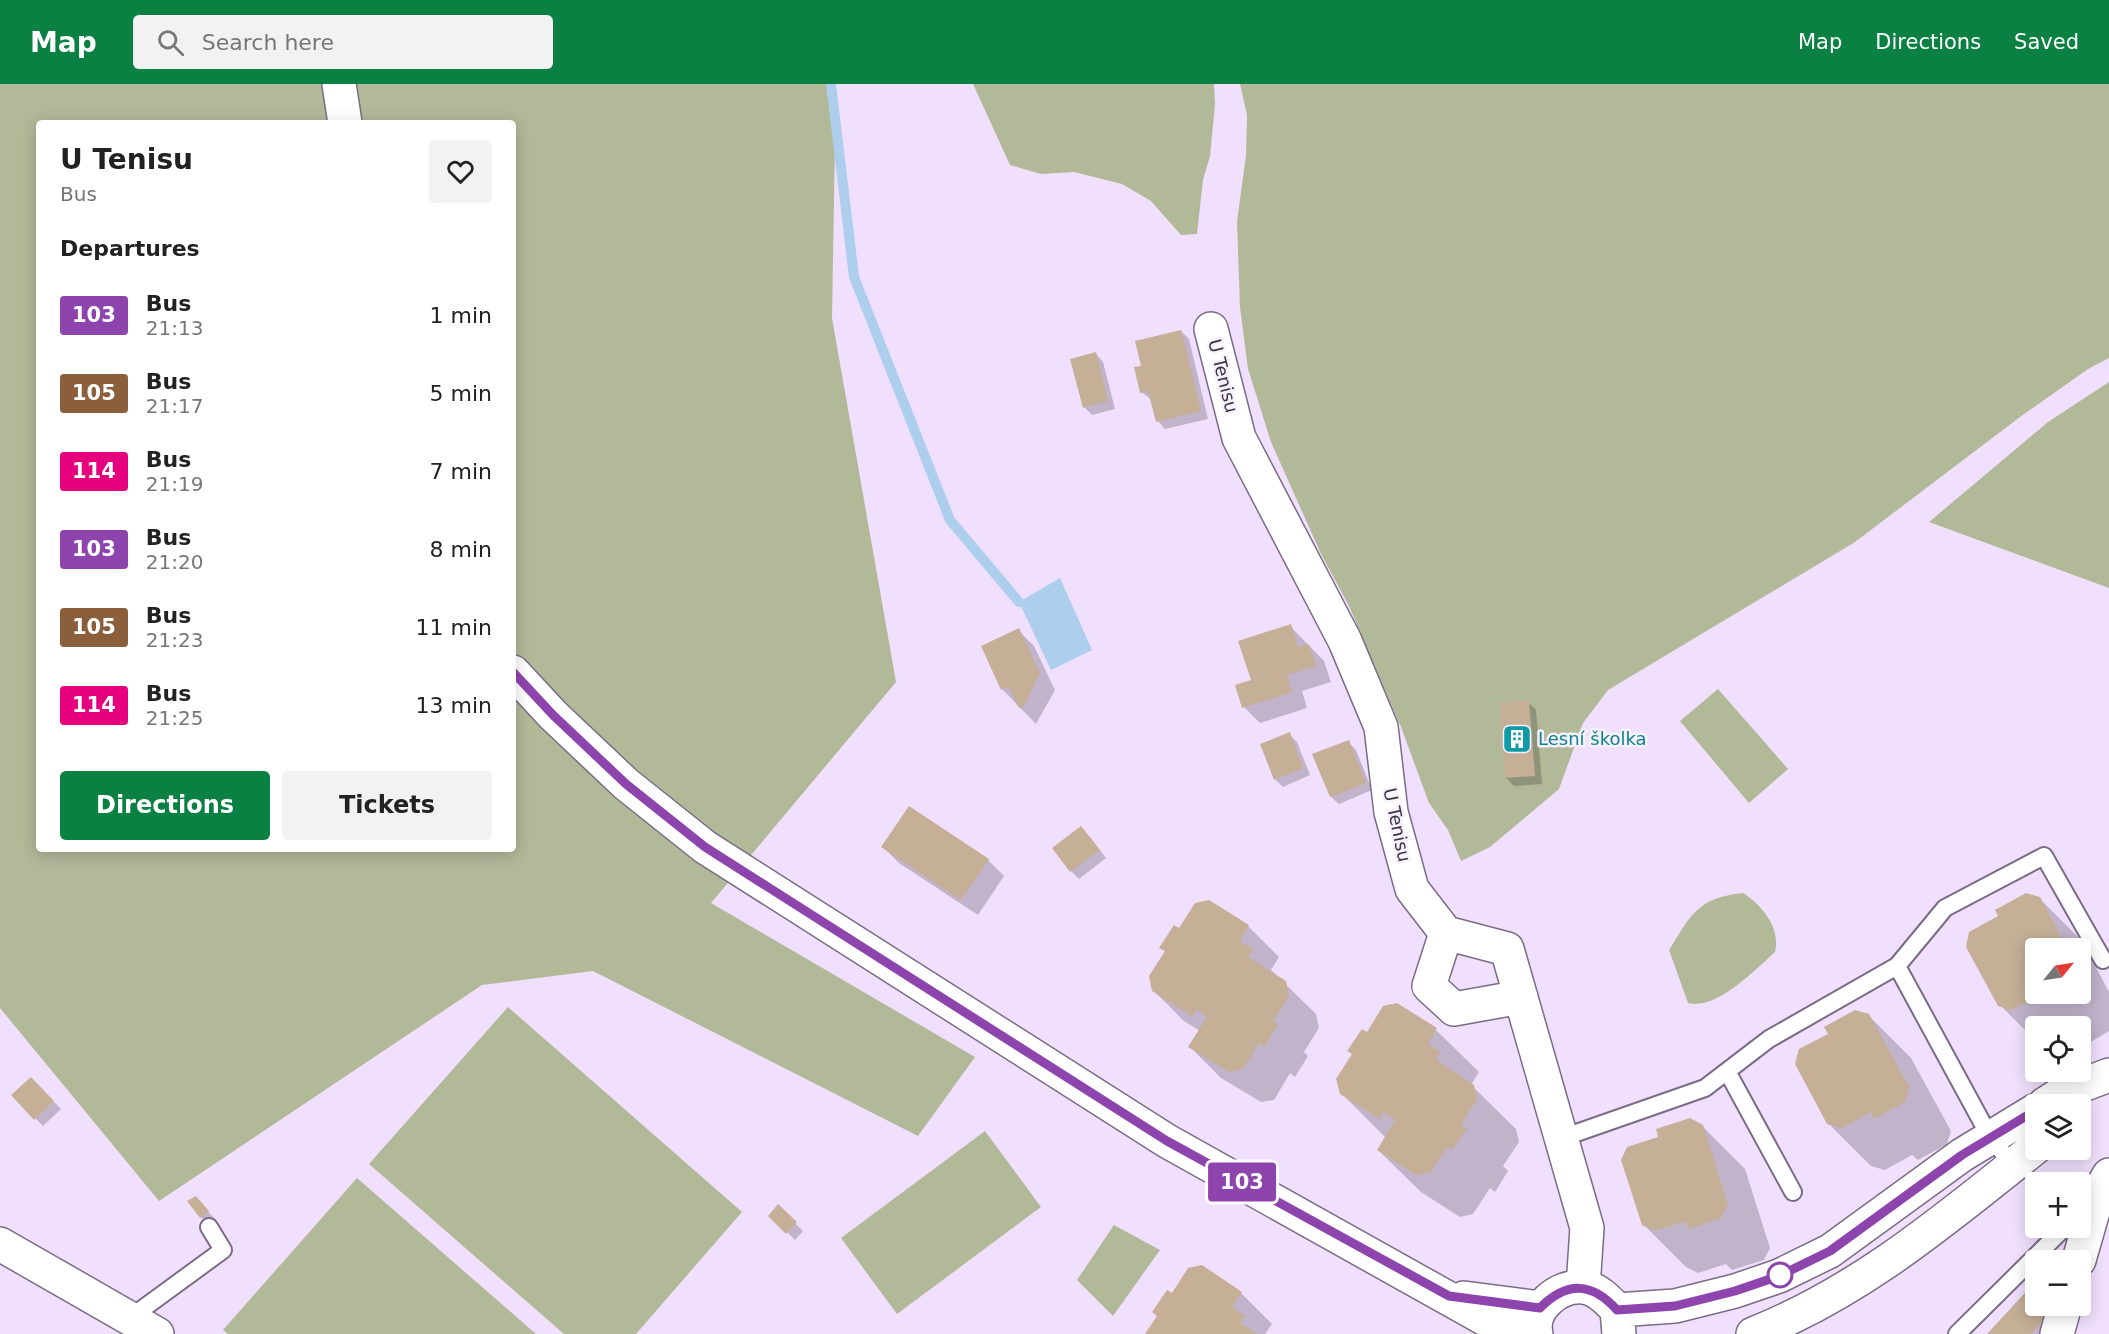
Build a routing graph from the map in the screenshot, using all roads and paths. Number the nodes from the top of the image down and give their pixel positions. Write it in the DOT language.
graph roads {
  1 [pos="339,84"];
  2 [pos="345,120"];
  3 [pos="1211,329"];
  4 [pos="516,675"];
  5 [pos="1446,933"];
  6 [pos="2103,960"];
  7 [pos="1897,966"];
  8 [pos="1521,997"];
  9 [pos="1728,1073"];
  10 [pos="2109,1075"];
  11 [pos="2109,1081"];
  12 [pos="2061,1094"];
  13 [pos="2091,1098"];
  14 [pos="2025,1116"];
  15 [pos="1990,1137"];
  16 [pos="1562,1138"];
  17 [pos="2024,1156"];
  18 [pos="1793,1192"];
  19 [pos="2096,1194"];
  20 [pos="209,1227"];
  21 [pos="2054,1238"];
  22 [pos="0,1244"];
  23 [pos="2082,1250"];
  24 [pos="1583,1287"];
  25 [pos="1449,1296"];
  26 [pos="2062,1316"];
  27 [pos="1538,1321"];
  28 [pos="1618,1322"];
  29 [pos="143,1326"];
  30 [pos="1512,1334"];
  31 [pos="1753,1334"];
  32 [pos="1957,1334"];
  33 [pos="2057,1334"];
  1 -- 2 [label="street"];
  3 -- 5 [label="street, U Tenisu"];
  4 -- 25 [label="street"];
  5 -- 8 [label="street"];
  5 -- 8 [label="street"];
  6 -- 7 [label="lane"];
  7 -- 9 [label="lane"];
  7 -- 15 [label="lane"];
  8 -- 16 [label="street"];
  9 -- 16 [label="lane"];
  9 -- 18 [label="lane"];
  10 -- 12 [label="street"];
  11 -- 13 [label="street"];
  14 -- 15 [label="street"];
  15 -- 17 [label="lane"];
  15 -- 28 [label="street"];
  16 -- 24 [label="street"];
  17 -- 31 [label="street"];
  19 -- 23 [label="street"];
  20 -- 29 [label="lane"];
  21 -- 32 [label="lane"];
  22 -- 29 [label="street"];
  24 -- 27 [label="street"];
  24 -- 28 [label="street"];
  25 -- 27 [label="street"];
  25 -- 30 [label="street"];
  26 -- 33 [label="street"];
}
